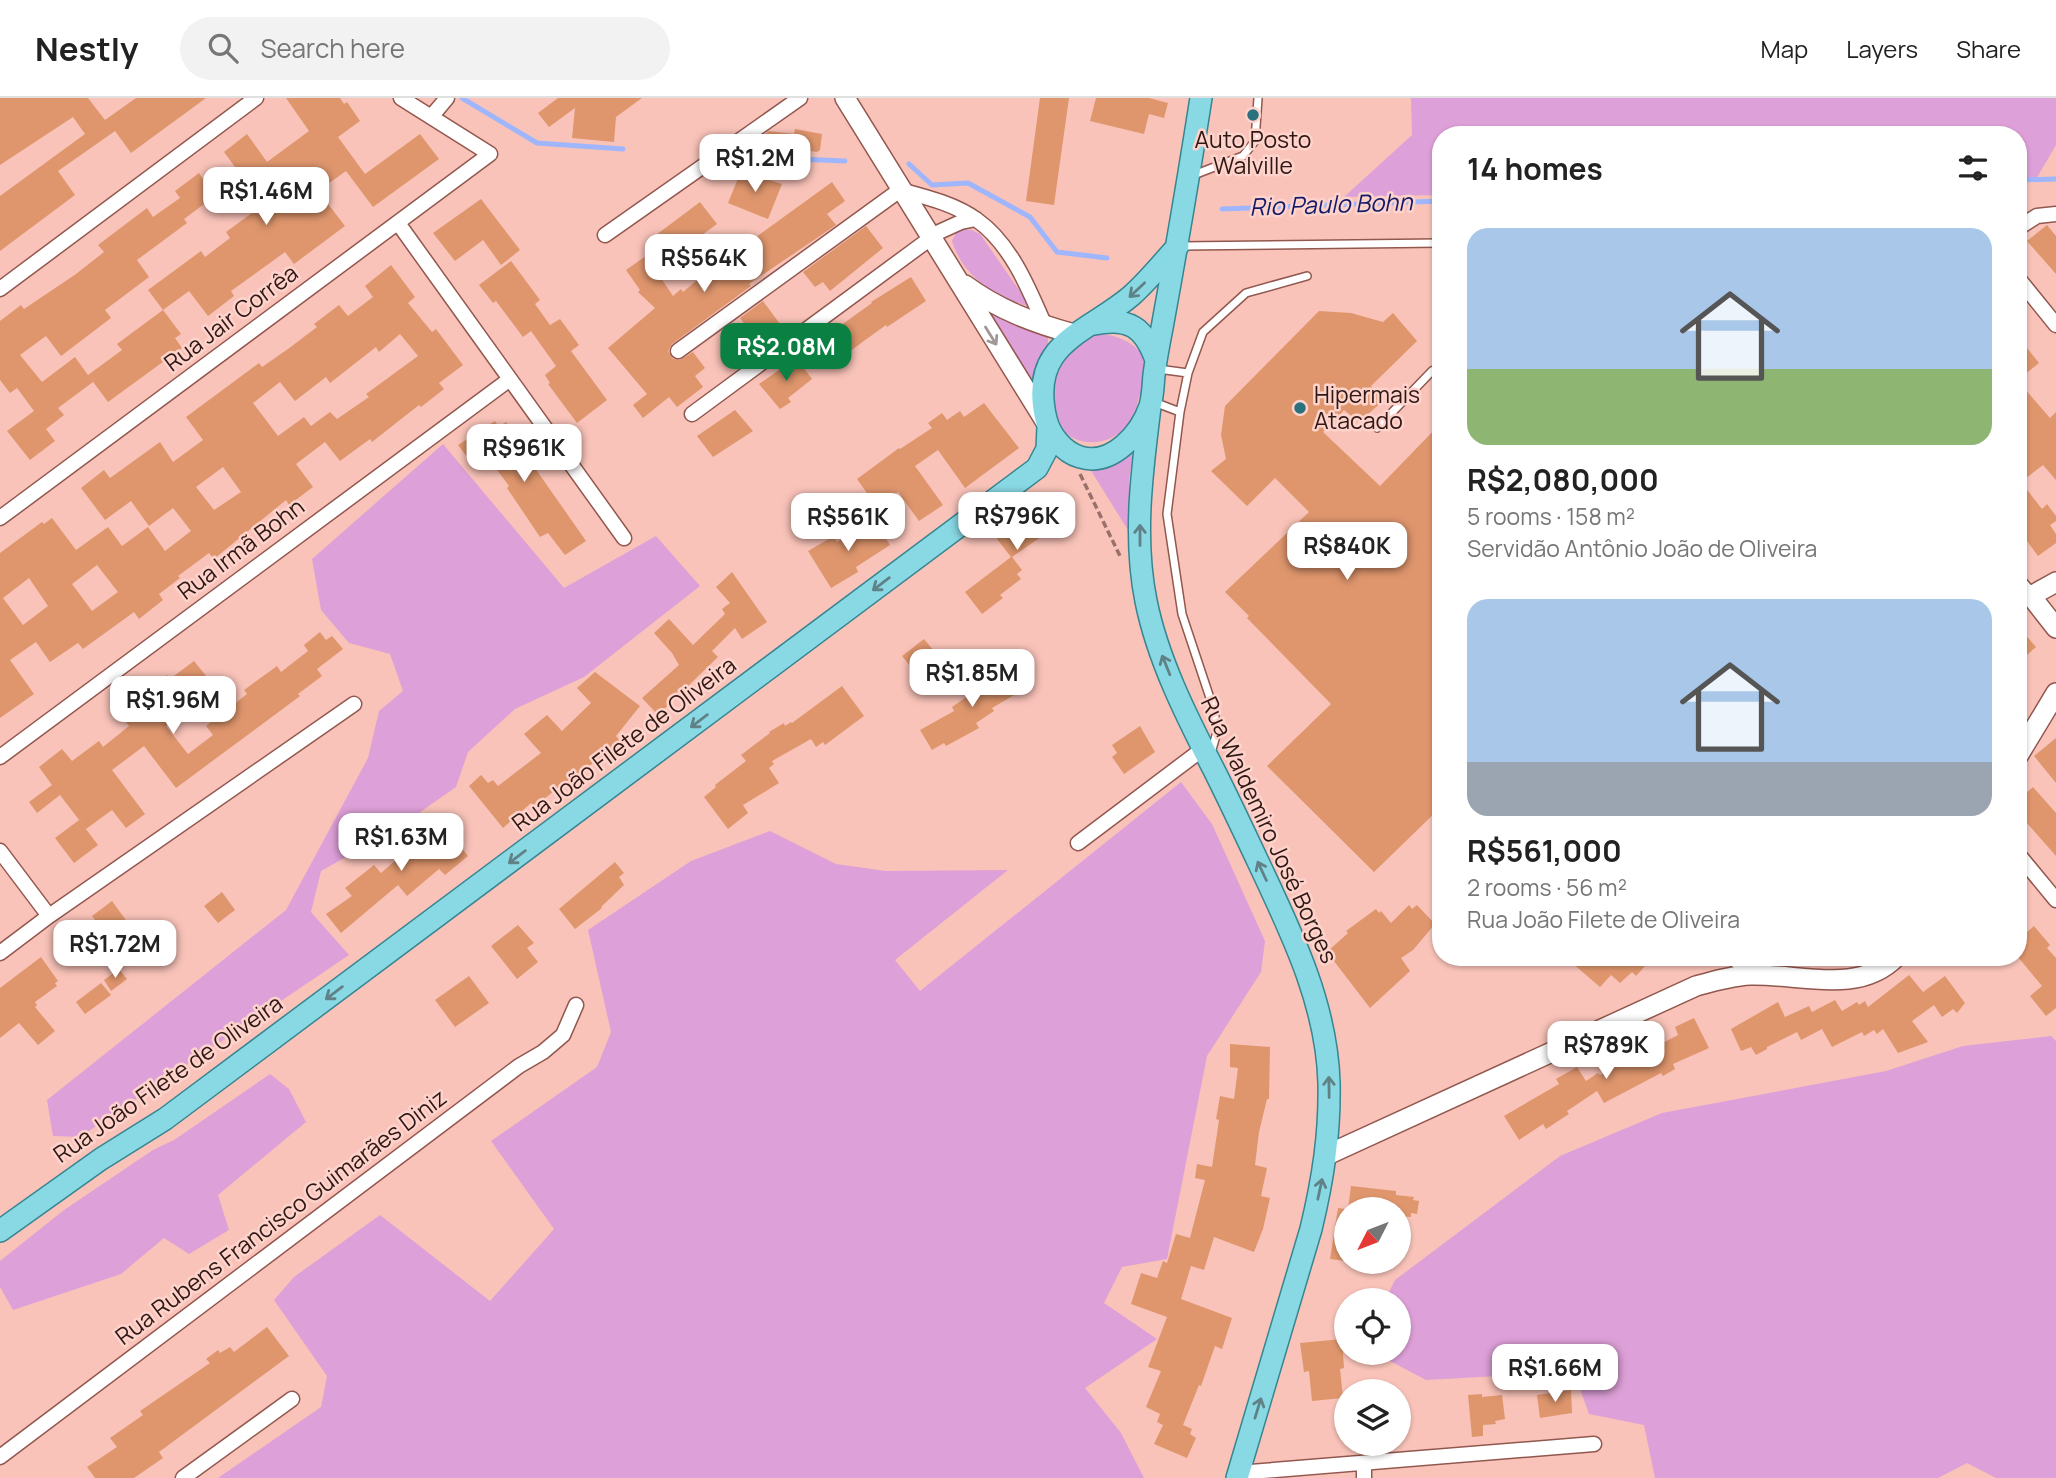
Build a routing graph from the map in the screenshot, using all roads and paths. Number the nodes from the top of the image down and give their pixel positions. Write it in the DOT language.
graph roads {
  1 [pos="256,98"];
  2 [pos="401,98"];
  3 [pos="800,98"];
  4 [pos="845,98"];
  5 [pos="1201,98"];
  6 [pos="1258,98"];
  7 [pos="439,107"];
  8 [pos="1189,177"];
  9 [pos="900,190"];
  10 [pos="2056,214"];
  11 [pos="976,219"];
  12 [pos="2027,222"];
  13 [pos="398,223"];
  14 [pos="605,234"];
  15 [pos="931,239"];
  16 [pos="1432,243"];
  17 [pos="1178,246"];
  18 [pos="1307,276"];
  19 [pos="955,278"];
  20 [pos="0,289"];
  21 [pos="2027,289"];
  22 [pos="2056,325"];
  23 [pos="1045,326"];
  24 [pos="1081,329"];
  25 [pos="678,351"];
  26 [pos="1156,364"];
  27 [pos="1432,372"];
  28 [pos="1188,373"];
  29 [pos="510,379"];
  30 [pos="1150,404"];
  31 [pos="1180,412"];
  32 [pos="692,414"];
  33 [pos="1048,427"];
  34 [pos="1377,428"];
  35 [pos="1071,453"];
  36 [pos="0,518"];
  37 [pos="624,538"];
  38 [pos="1123,562"];
  39 [pos="2056,582"];
  40 [pos="2027,591"];
  41 [pos="2031,596"];
  42 [pos="2056,628"];
  43 [pos="2056,693"];
  44 [pos="354,704"];
  45 [pos="2027,741"];
  46 [pos="1207,755"];
  47 [pos="0,757"];
  48 [pos="1078,843"];
  49 [pos="0,851"];
  50 [pos="2027,865"];
  51 [pos="2056,900"];
  52 [pos="48,916"];
  53 [pos="0,953"];
  54 [pos="1742,966"];
  55 [pos="1887,966"];
  56 [pos="1751,975"];
  57 [pos="576,1005"];
  58 [pos="1327,1155"];
  59 [pos="0,1231"];
  60 [pos="292,1399"];
  61 [pos="1594,1444"];
  62 [pos="0,1457"];
  63 [pos="1364,1471"];
  64 [pos="1238,1476"];
  65 [pos="183,1478"];
  1 -- 20 [label="street"];
  2 -- 7 [label="street"];
  3 -- 14 [label="street"];
  4 -- 9 [label="street"];
  5 -- 8 [label="main road"];
  6 -- 8 [label="lane"];
  7 -- 13 [label="street, Rua Jair Corrêa"];
  8 -- 17 [label="main road"];
  9 -- 11 [label="street"];
  9 -- 15 [label="street"];
  9 -- 25 [label="street"];
  10 -- 12 [label="street"];
  11 -- 15 [label="street"];
  11 -- 23 [label="street"];
  13 -- 29 [label="street"];
  13 -- 36 [label="street, Rua Jair Corrêa"];
  15 -- 19 [label="street"];
  15 -- 32 [label="street"];
  16 -- 17 [label="lane"];
  17 -- 24 [label="main road, one-way"];
  17 -- 26 [label="main road"];
  18 -- 28 [label="lane"];
  19 -- 23 [label="street"];
  19 -- 33 [label="street, one-way"];
  21 -- 22 [label="street"];
  23 -- 24 [label="street"];
  24 -- 26 [label="main road"];
  24 -- 33 [label="main road"];
  26 -- 28 [label="lane"];
  26 -- 30 [label="main road"];
  27 -- 34 [label="lane"];
  28 -- 31 [label="lane"];
  29 -- 37 [label="street"];
  29 -- 47 [label="street, Rua Irmã Bohn"];
  30 -- 31 [label="lane"];
  30 -- 35 [label="main road"];
  46 -- 30 [label="main road, Rua Waldemiro José Borges, one-way"];
  31 -- 46 [label="lane"];
  33 -- 35 [label="main road"];
  33 -- 59 [label="main road, Rua João Filete de Oliveira, one-way"];
  35 -- 38 [label="path"];
  39 -- 41 [label="street"];
  40 -- 41 [label="street"];
  41 -- 42 [label="street"];
  43 -- 45 [label="street"];
  44 -- 52 [label="street"];
  46 -- 48 [label="street"];
  58 -- 46 [label="main road, Rua Waldemiro José Borges, one-way"];
  49 -- 52 [label="street"];
  50 -- 51 [label="street"];
  52 -- 53 [label="street"];
  54 -- 56 [label="street"];
  55 -- 56 [label="street"];
  56 -- 58 [label="street"];
  57 -- 62 [label="street, Rua Rubens Francisco Guimarães Diniz"];
  64 -- 58 [label="main road, Rua Waldemiro José Borges, one-way"];
  60 -- 65 [label="street"];
  61 -- 63 [label="street"];
  63 -- 64 [label="street"];
}
